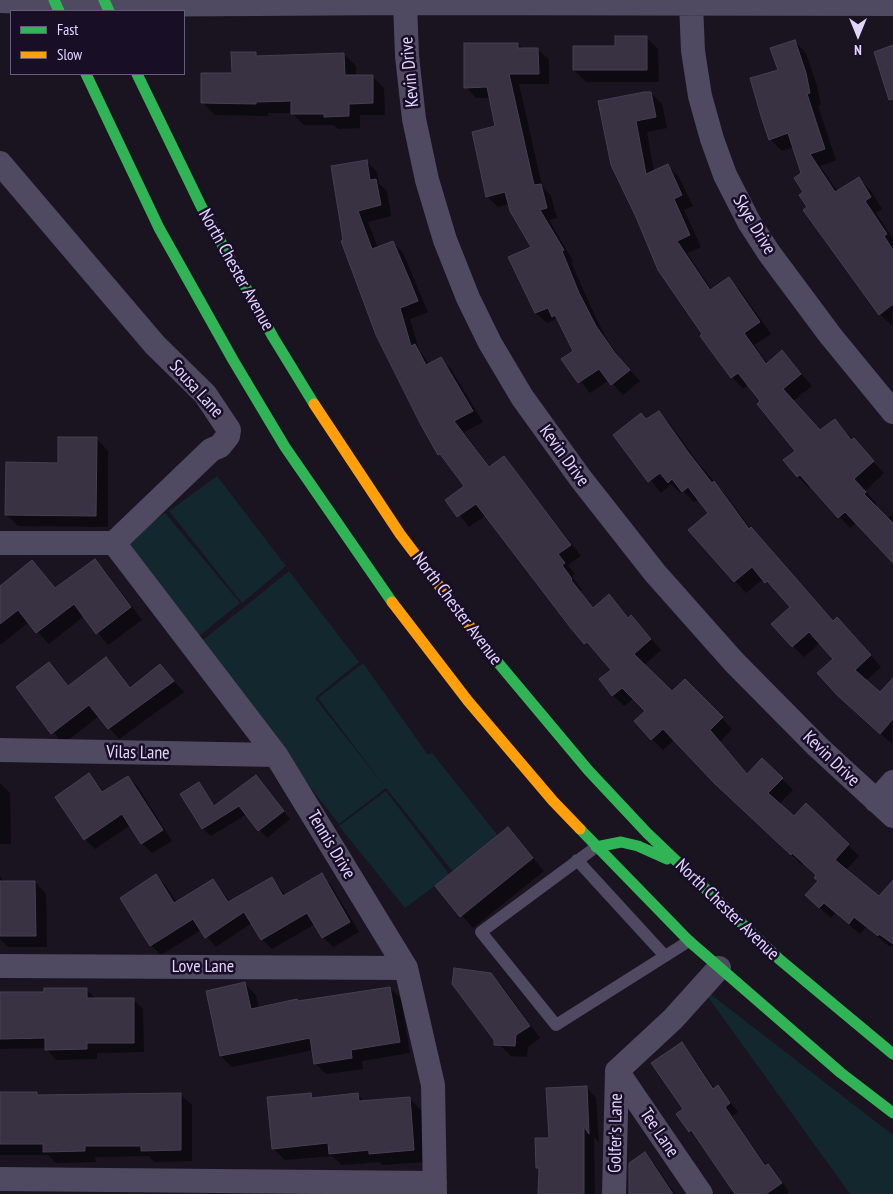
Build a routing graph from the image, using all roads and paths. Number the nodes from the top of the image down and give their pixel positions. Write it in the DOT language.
graph roads {
  1 [pos="0,2"];
  2 [pos="405,3"];
  3 [pos="690,4"];
  4 [pos="893,4"];
  5 [pos="56,5"];
  6 [pos="107,5"];
  7 [pos="86,75"];
  8 [pos="137,75"];
  9 [pos="0,163"];
  10 [pos="893,412"];
  11 [pos="0,543"];
  12 [pos="114,543"];
  13 [pos="0,750"];
  14 [pos="276,755"];
  15 [pos="893,782"];
  16 [pos="884,809"];
  17 [pos="596,847"];
  18 [pos="577,860"];
  19 [pos="680,865"];
  20 [pos="689,941"];
  21 [pos="665,956"];
  22 [pos="0,966"];
  23 [pos="406,968"];
  24 [pos="719,968"];
  25 [pos="893,1054"];
  26 [pos="617,1072"];
  27 [pos="893,1113"];
  28 [pos="0,1179"];
  29 [pos="435,1188"];
  30 [pos="614,1194"];
  31 [pos="701,1194"];
  1 -- 5 [label="street"];
  2 -- 3 [label="street"];
  2 -- 6 [label="street"];
  2 -- 16 [label="street, Kevin Drive"];
  3 -- 4 [label="street"];
  3 -- 10 [label="street, Skye Drive"];
  5 -- 6 [label="street"];
  7 -- 17 [label="main road"];
  8 -- 19 [label="main road, North Chester Avenue"];
  9 -- 12 [label="street, Sousa Lane"];
  11 -- 12 [label="street"];
  12 -- 14 [label="street, Tennis Drive"];
  13 -- 14 [label="street, Vilas Lane"];
  14 -- 23 [label="street, Tennis Drive"];
  15 -- 16 [label="street"];
  17 -- 18 [label="lane"];
  17 -- 19 [label="main road"];
  17 -- 20 [label="main road"];
  18 -- 21 [label="lane"];
  18 -- 21 [label="lane"];
  19 -- 25 [label="main road, North Chester Avenue"];
  20 -- 21 [label="lane"];
  20 -- 24 [label="main road"];
  22 -- 23 [label="street, Love Lane"];
  23 -- 29 [label="street, Tennis Drive"];
  24 -- 26 [label="street"];
  24 -- 27 [label="main road"];
  26 -- 30 [label="street, Golfer's Lane"];
  26 -- 31 [label="street, Tee Lane"];
  28 -- 29 [label="street"];
}
